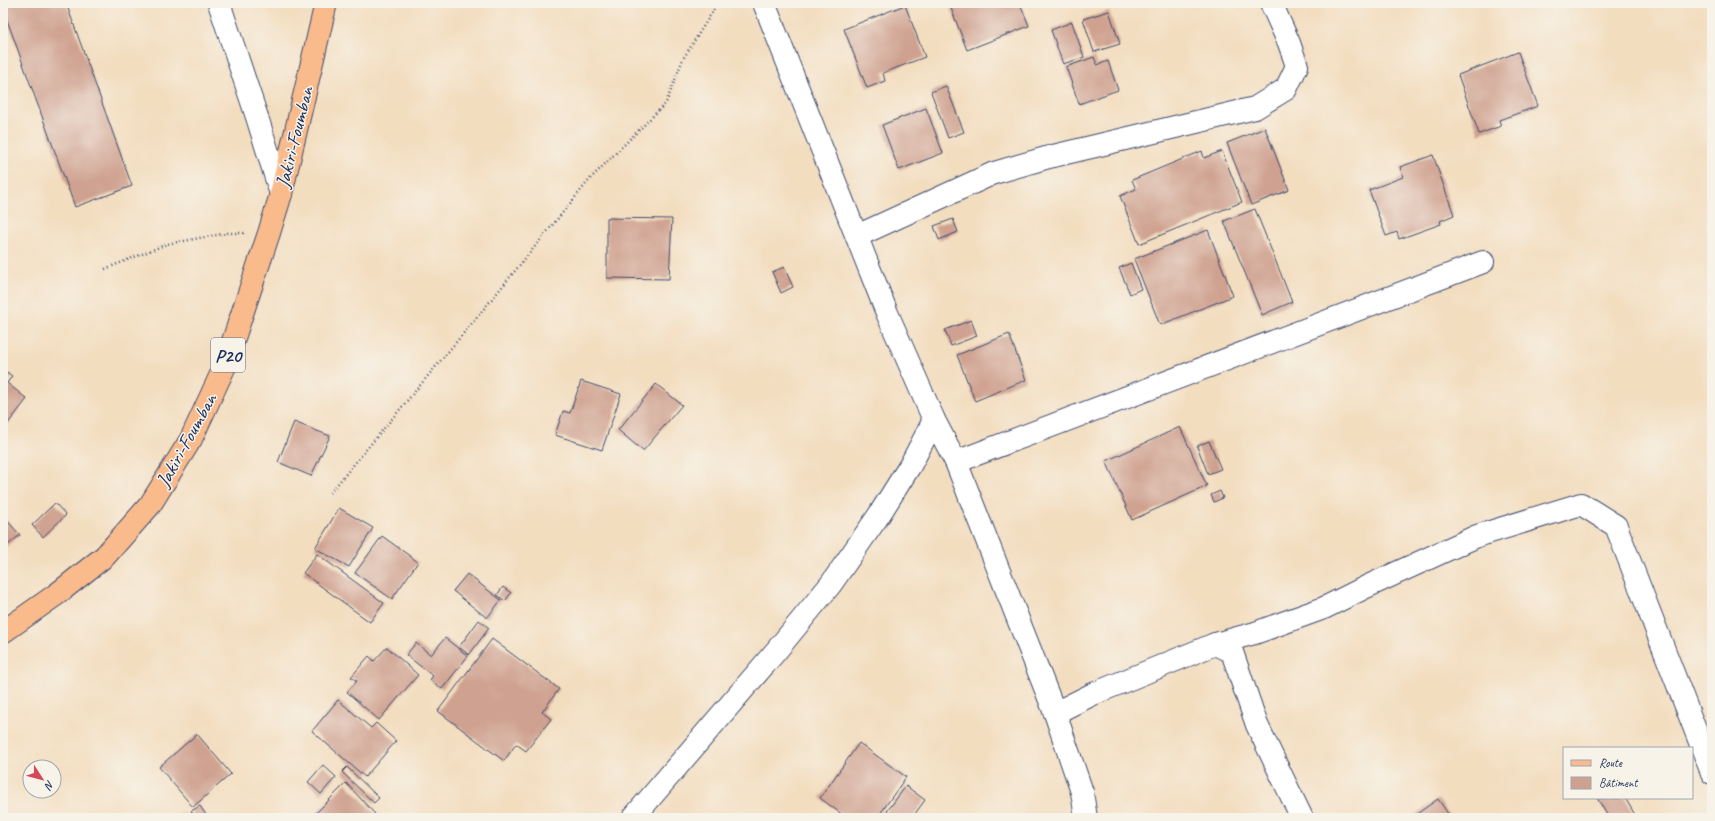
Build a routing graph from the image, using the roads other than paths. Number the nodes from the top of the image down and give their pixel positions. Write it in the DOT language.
graph roads {
  1 [pos="219,3"];
  2 [pos="326,3"];
  3 [pos="1271,3"];
  4 [pos="770,5"];
  5 [pos="281,194"];
  6 [pos="858,236"];
  7 [pos="1483,262"];
  8 [pos="934,420"];
  9 [pos="956,462"];
  10 [pos="3,632"];
  11 [pos="1215,644"];
  12 [pos="1055,713"];
  13 [pos="1712,773"];
  14 [pos="633,818"];
  15 [pos="1086,818"];
  16 [pos="1302,818"];
  1 -- 5 [label="street"];
  2 -- 5 [label="main road, Jakiri-Foumban / P20"];
  3 -- 6 [label="street"];
  4 -- 6 [label="street"];
  5 -- 10 [label="main road, Jakiri-Foumban / P20"];
  6 -- 8 [label="street"];
  7 -- 9 [label="street"];
  8 -- 9 [label="street"];
  8 -- 14 [label="street"];
  9 -- 12 [label="street"];
  11 -- 12 [label="street"];
  11 -- 13 [label="street"];
  11 -- 16 [label="street"];
  12 -- 15 [label="street"];
}
